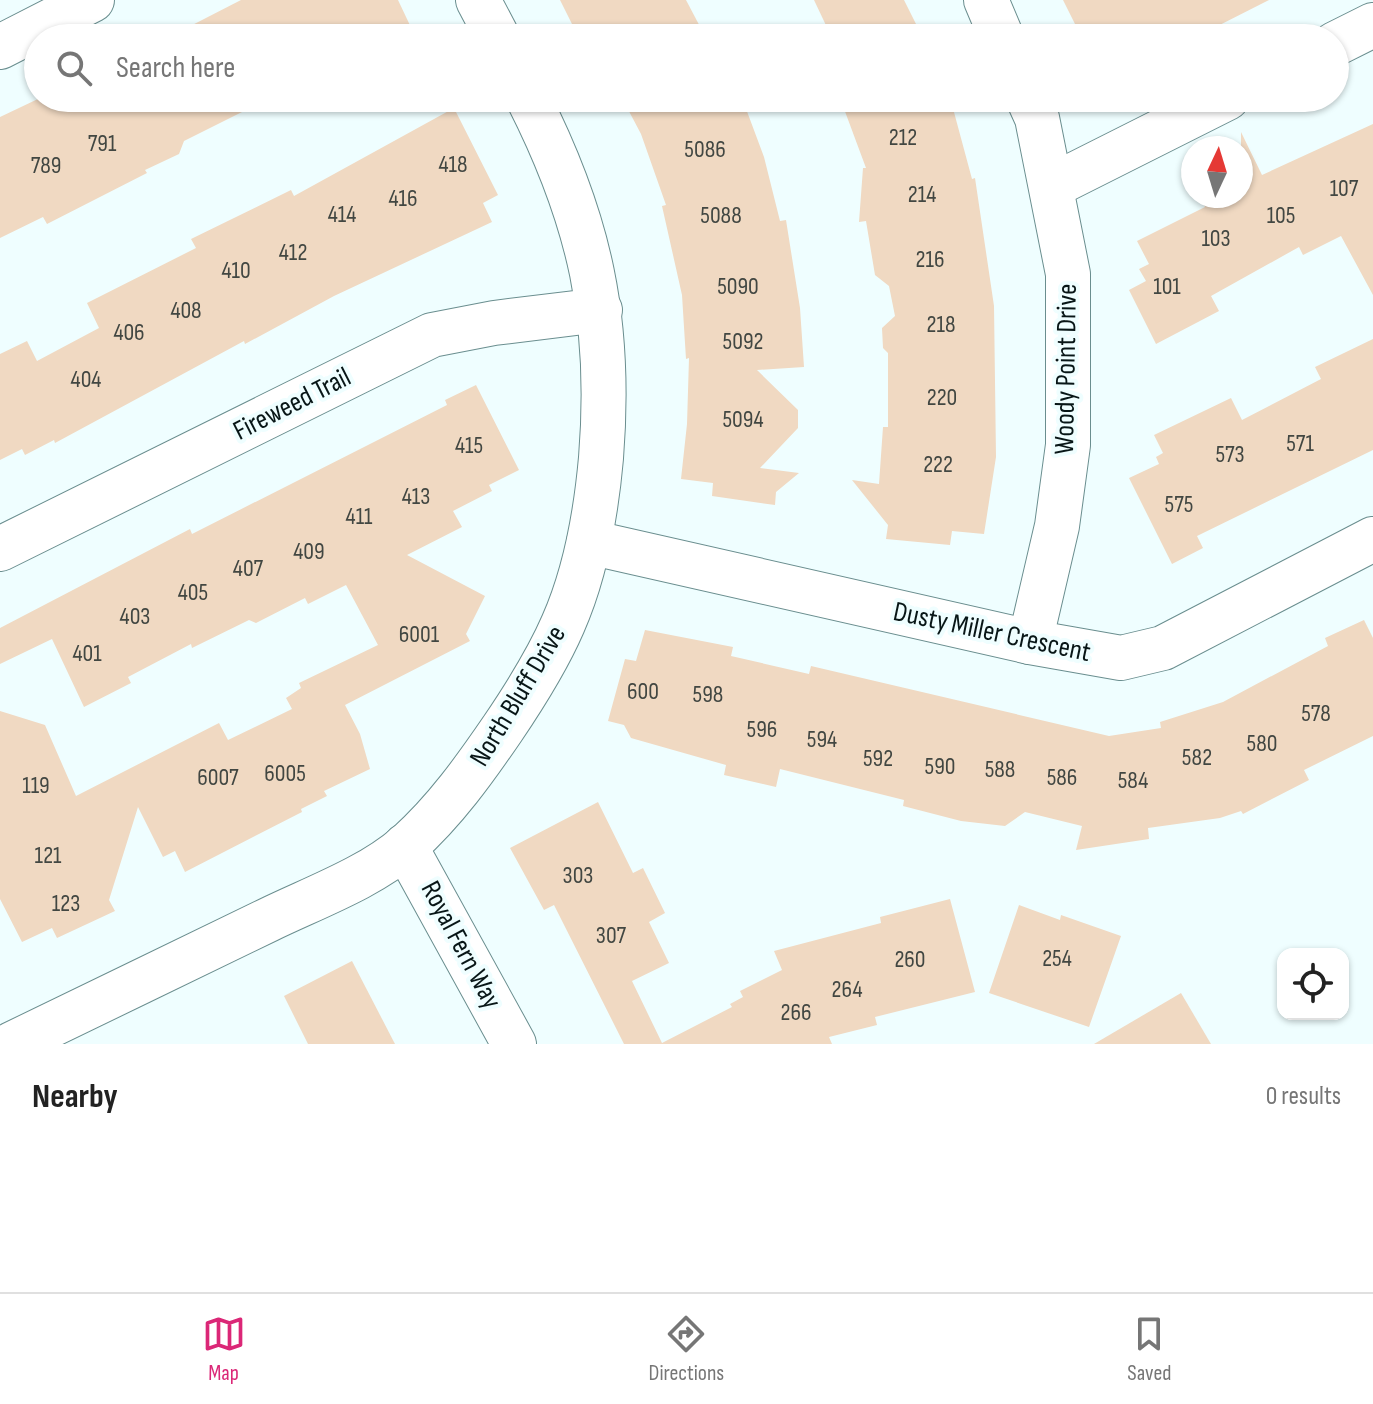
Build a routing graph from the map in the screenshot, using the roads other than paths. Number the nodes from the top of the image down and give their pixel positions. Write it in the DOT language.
graph roads {
  1 [pos="92,0"];
  2 [pos="478,0"];
  3 [pos="986,0"];
  4 [pos="45,24"];
  5 [pos="491,24"];
  6 [pos="996,24"];
  7 [pos="1373,25"];
  8 [pos="24,35"];
  9 [pos="1349,37"];
  10 [pos="0,47"];
  11 [pos="535,112"];
  12 [pos="1034,112"];
  13 [pos="1199,112"];
  14 [pos="1052,186"];
  15 [pos="600,310"];
  16 [pos="1373,539"];
  17 [pos="589,542"];
  18 [pos="0,549"];
  19 [pos="1030,642"];
  20 [pos="405,846"];
  21 [pos="12,1044"];
  22 [pos="514,1044"];
  1 -- 4 [label="street"];
  2 -- 5 [label="street"];
  3 -- 6 [label="street"];
  7 -- 9 [label="street"];
  8 -- 10 [label="street"];
  11 -- 15 [label="street, North Bluff Drive"];
  12 -- 14 [label="street, Woody Point Drive"];
  13 -- 14 [label="street"];
  14 -- 19 [label="street, Woody Point Drive"];
  15 -- 17 [label="street, North Bluff Drive"];
  15 -- 18 [label="street, Fireweed Trail"];
  16 -- 19 [label="street, Dusty Miller Crescent"];
  17 -- 19 [label="street, Dusty Miller Crescent"];
  17 -- 20 [label="street, North Bluff Drive"];
  20 -- 21 [label="street, North Bluff Drive"];
  20 -- 22 [label="street, Royal Fern Way"];
}
